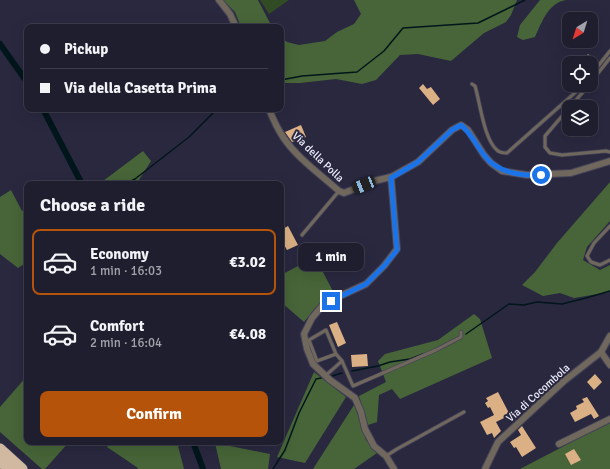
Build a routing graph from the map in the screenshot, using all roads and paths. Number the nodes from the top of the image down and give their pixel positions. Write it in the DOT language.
graph roads {
  1 [pos="219,0"];
  2 [pos="235,24"];
  3 [pos="610,51"];
  4 [pos="610,58"];
  5 [pos="598,67"];
  6 [pos="598,73"];
  7 [pos="472,84"];
  8 [pos="576,92"];
  9 [pos="583,92"];
  10 [pos="575,100"];
  11 [pos="270,112"];
  12 [pos="562,115"];
  13 [pos="610,152"];
  14 [pos="610,161"];
  15 [pos="391,178"];
  16 [pos="339,191"];
  17 [pos="610,226"];
  18 [pos="302,235"];
  19 [pos="610,260"];
  20 [pos="461,332"];
  21 [pos="610,336"];
  22 [pos="601,352"];
  23 [pos="336,354"];
  24 [pos="342,361"];
  25 [pos="610,365"];
  26 [pos="325,376"];
  27 [pos="464,412"];
  28 [pos="610,419"];
  29 [pos="559,444"];
  30 [pos="0,450"];
  31 [pos="386,456"];
  32 [pos="0,462"];
  33 [pos="8,469"];
  34 [pos="22,469"];
  35 [pos="394,469"];
  36 [pos="485,469"];
  1 -- 2 [label="street"];
  3 -- 5 [label="lane"];
  4 -- 6 [label="lane"];
  7 -- 8 [label="lane"];
  9 -- 10 [label="lane"];
  11 -- 16 [label="street, Via della Polla"];
  12 -- 13 [label="lane"];
  14 -- 15 [label="street, Via della Polla"];
  15 -- 16 [label="street, Via della Polla"];
  15 -- 26 [label="street"];
  16 -- 18 [label="lane"];
  17 -- 19 [label="lane"];
  20 -- 24 [label="lane"];
  21 -- 22 [label="street, Via di Cocombola"];
  22 -- 25 [label="street"];
  22 -- 36 [label="street, Via di Cocombola"];
  23 -- 23 [label="lane"];
  23 -- 24 [label="lane"];
  24 -- 26 [label="lane"];
  26 -- 31 [label="street"];
  27 -- 31 [label="lane"];
  28 -- 29 [label="street"];
  30 -- 34 [label="highway"];
  31 -- 35 [label="street"];
  32 -- 33 [label="highway"];
}
